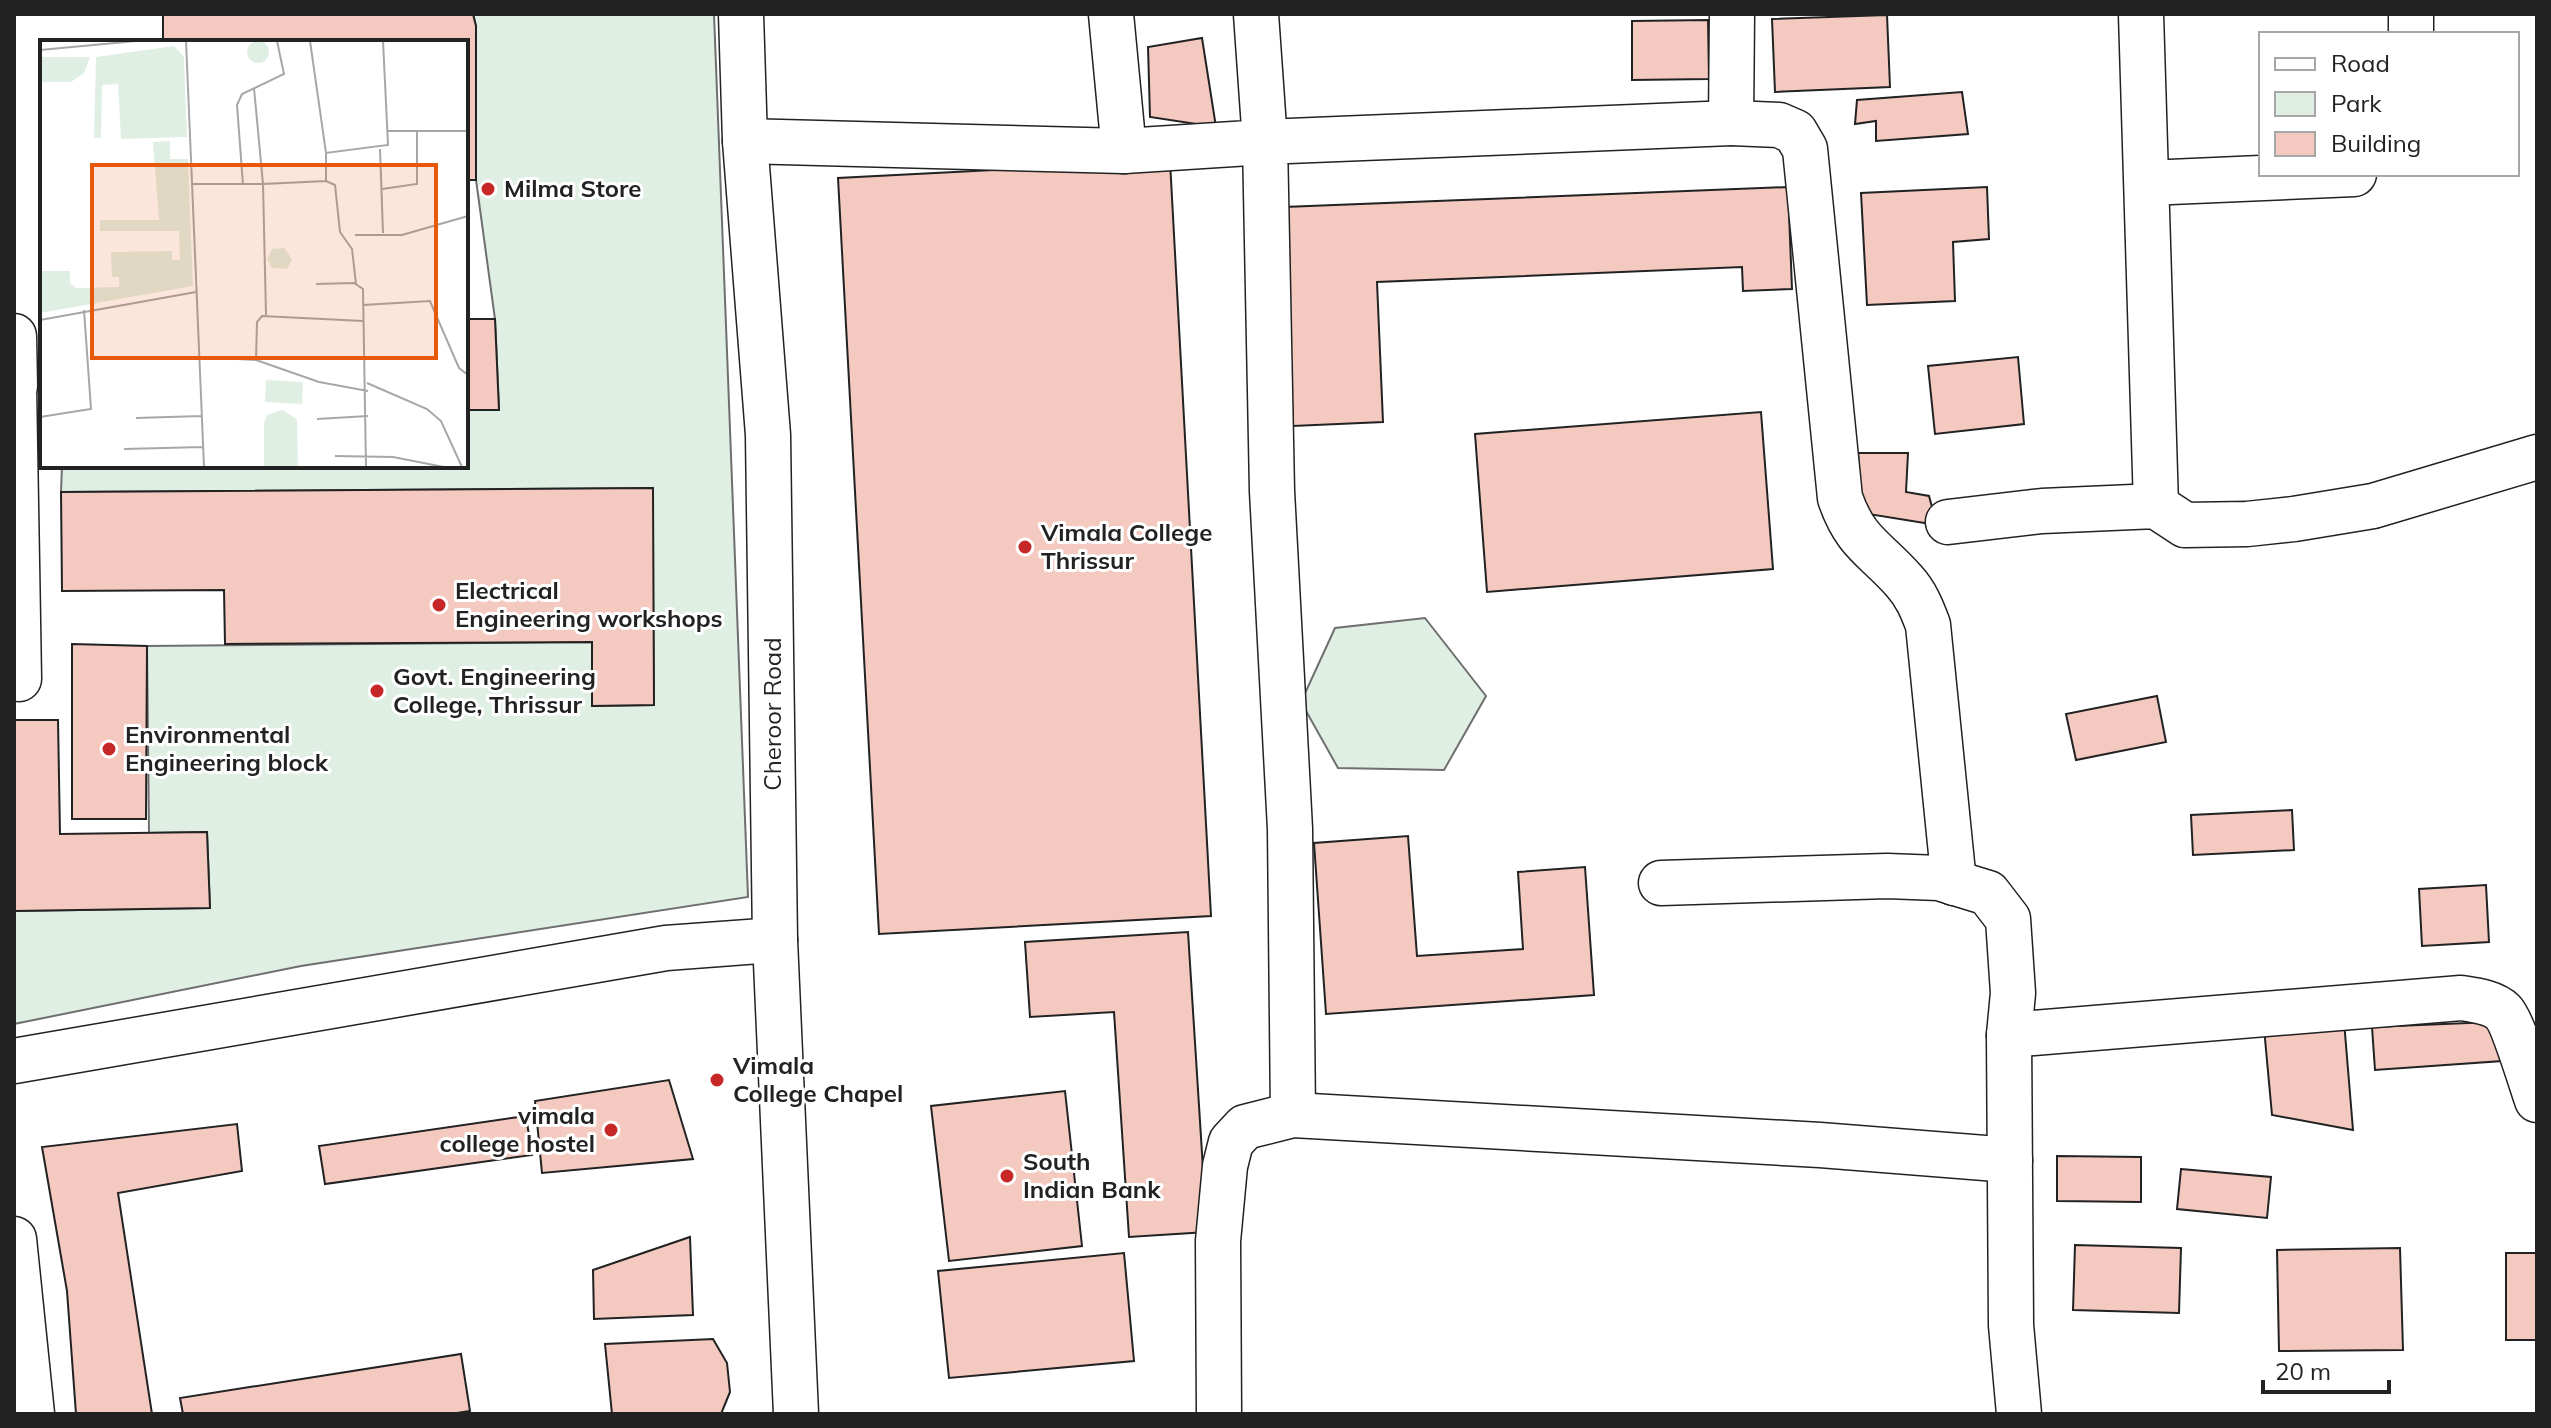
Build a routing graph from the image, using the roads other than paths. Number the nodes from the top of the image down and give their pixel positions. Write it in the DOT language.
graph roads {
  1 [pos="741,14"];
  2 [pos="1111,14"];
  3 [pos="1256,14"];
  4 [pos="1732,14"];
  5 [pos="2141,14"];
  6 [pos="1731,123"];
  7 [pos="745,141"];
  8 [pos="1265,142"];
  9 [pos="1124,151"];
  10 [pos="2308,176"];
  11 [pos="2147,183"];
  12 [pos="14,336"];
  13 [pos="15,386"];
  14 [pos="2537,457"];
  15 [pos="2156,506"];
  16 [pos="1948,522"];
  17 [pos="19,679"];
  18 [pos="1661,883"];
  19 [pos="1954,883"];
  20 [pos="775,940"];
  21 [pos="2009,1035"];
  22 [pos="14,1061"];
  23 [pos="2537,1100"];
  24 [pos="1293,1115"];
  25 [pos="2010,1160"];
  26 [pos="14,1239"];
  27 [pos="32,1414"];
  28 [pos="796,1414"];
  29 [pos="1219,1414"];
  30 [pos="2019,1414"];
  1 -- 7 [label="street, Cheroor Road"];
  2 -- 9 [label="street"];
  3 -- 8 [label="street"];
  4 -- 6 [label="street"];
  5 -- 11 [label="street"];
  6 -- 8 [label="street"];
  6 -- 19 [label="street"];
  7 -- 9 [label="street"];
  7 -- 20 [label="street, Cheroor Road"];
  8 -- 9 [label="street"];
  8 -- 24 [label="street"];
  10 -- 11 [label="street"];
  11 -- 15 [label="street"];
  12 -- 13 [label="street"];
  13 -- 17 [label="street"];
  14 -- 15 [label="street"];
  15 -- 16 [label="street"];
  18 -- 19 [label="street"];
  19 -- 21 [label="street"];
  20 -- 22 [label="street"];
  20 -- 28 [label="street, Cheroor Road"];
  21 -- 23 [label="street"];
  21 -- 25 [label="street"];
  24 -- 25 [label="street"];
  24 -- 29 [label="street"];
  25 -- 30 [label="street"];
  26 -- 27 [label="street"];
}
